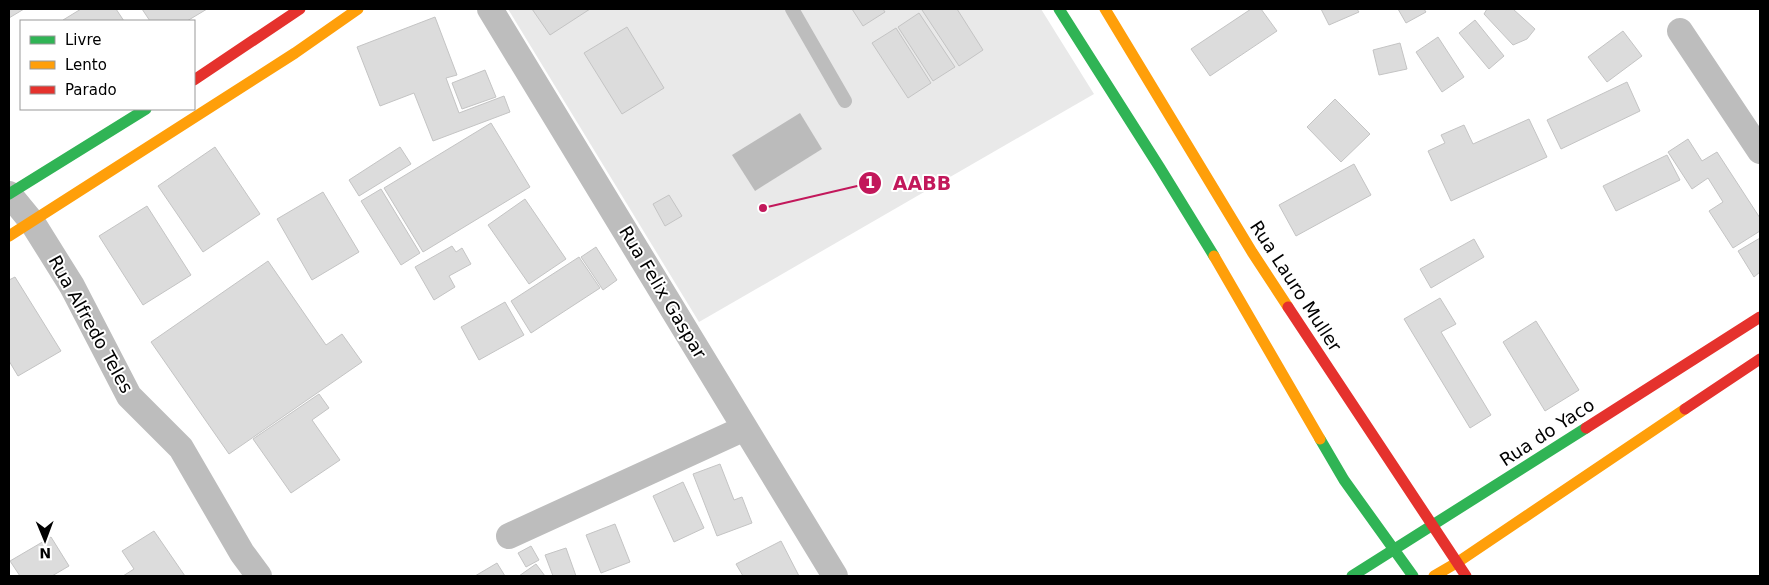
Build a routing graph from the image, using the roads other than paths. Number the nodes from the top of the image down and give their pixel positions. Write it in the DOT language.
graph roads {
  1 [pos="300,9"];
  2 [pos="358,9"];
  3 [pos="490,9"];
  4 [pos="792,9"];
  5 [pos="1059,9"];
  6 [pos="1106,9"];
  7 [pos="1680,31"];
  8 [pos="195,79"];
  9 [pos="845,101"];
  10 [pos="144,110"];
  11 [pos="1760,151"];
  12 [pos="9,194"];
  13 [pos="32,222"];
  14 [pos="9,236"];
  15 [pos="1760,317"];
  16 [pos="1760,359"];
  17 [pos="745,428"];
  18 [pos="1433,526"];
  19 [pos="509,536"];
  20 [pos="1394,549"];
  21 [pos="1458,562"];
  22 [pos="259,576"];
  23 [pos="835,576"];
  24 [pos="1352,576"];
  25 [pos="1413,576"];
  26 [pos="1434,576"];
  27 [pos="1466,576"];
  1 -- 8 [label="street"];
  2 -- 13 [label="street"];
  3 -- 17 [label="street, Rua Felix Gaspar"];
  4 -- 9 [label="lane"];
  5 -- 20 [label="street"];
  6 -- 18 [label="street, Rua Lauro Muller"];
  7 -- 11 [label="street"];
  10 -- 12 [label="street"];
  12 -- 13 [label="street, Rua Alfredo Teles"];
  13 -- 14 [label="street"];
  13 -- 22 [label="street, Rua Alfredo Teles"];
  15 -- 18 [label="street, Rua do Yaco"];
  16 -- 21 [label="street"];
  17 -- 19 [label="street"];
  17 -- 23 [label="street, Rua Felix Gaspar"];
  18 -- 20 [label="street, Rua do Yaco"];
  18 -- 21 [label="street, Rua Lauro Muller"];
  20 -- 24 [label="street, Rua do Yaco"];
  20 -- 25 [label="street"];
  21 -- 26 [label="street"];
  21 -- 27 [label="street, Rua Lauro Muller"];
}
